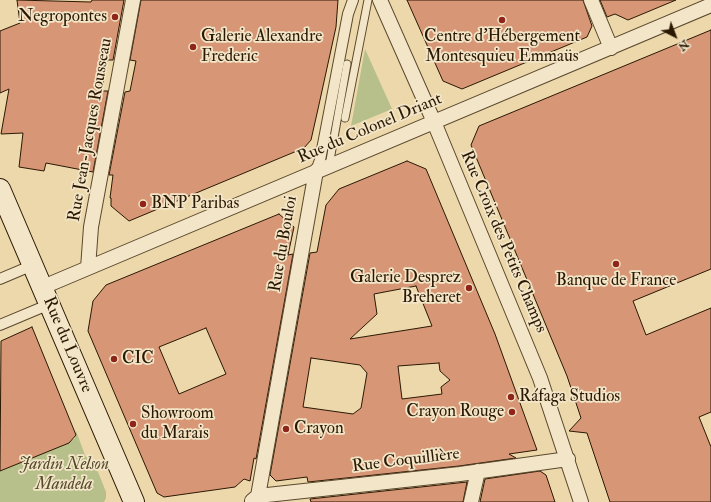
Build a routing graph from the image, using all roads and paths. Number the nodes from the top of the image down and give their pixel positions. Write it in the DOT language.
graph roads {
  1 [pos="133,0"];
  2 [pos="352,0"];
  3 [pos="368,0"];
  4 [pos="380,0"];
  5 [pos="591,0"];
  6 [pos="711,5"];
  7 [pos="611,48"];
  8 [pos="347,64"];
  9 [pos="345,118"];
  10 [pos="434,122"];
  11 [pos="329,166"];
  12 [pos="316,171"];
  13 [pos="0,189"];
  14 [pos="33,265"];
  15 [pos="88,268"];
  16 [pos="0,279"];
  17 [pos="46,295"];
  18 [pos="0,325"];
  19 [pos="568,459"];
  20 [pos="478,471"];
  21 [pos="254,499"];
  22 [pos="134,502"];
  23 [pos="471,502"];
  24 [pos="580,502"];
  1 -- 15 [label="street, Rue Jean-Jacques Rousseau"];
  2 -- 12 [label="street, Rue du Bouloi"];
  3 -- 9 [label="lane"];
  4 -- 10 [label="street, Rue Croix des Petits Champs"];
  5 -- 7 [label="street"];
  6 -- 7 [label="street, Rue du Colonel Driant"];
  7 -- 10 [label="street, Rue du Colonel Driant"];
  8 -- 11 [label="lane"];
  10 -- 11 [label="street, Rue du Colonel Driant"];
  10 -- 19 [label="street, Rue Croix des Petits Champs"];
  11 -- 12 [label="street, Rue du Colonel Driant"];
  12 -- 15 [label="street, Rue du Colonel Driant"];
  12 -- 21 [label="street, Rue du Bouloi"];
  13 -- 14 [label="main road, Rue du Louvre"];
  14 -- 16 [label="street"];
  14 -- 17 [label="main road, Rue du Louvre"];
  15 -- 17 [label="street, Rue du Colonel Driant"];
  17 -- 18 [label="street"];
  17 -- 22 [label="main road, Rue du Louvre"];
  19 -- 20 [label="street, Rue Coquillière"];
  19 -- 24 [label="street, Rue Croix des Petits Champs"];
  20 -- 21 [label="street, Rue Coquillière"];
  20 -- 23 [label="street"];
}
